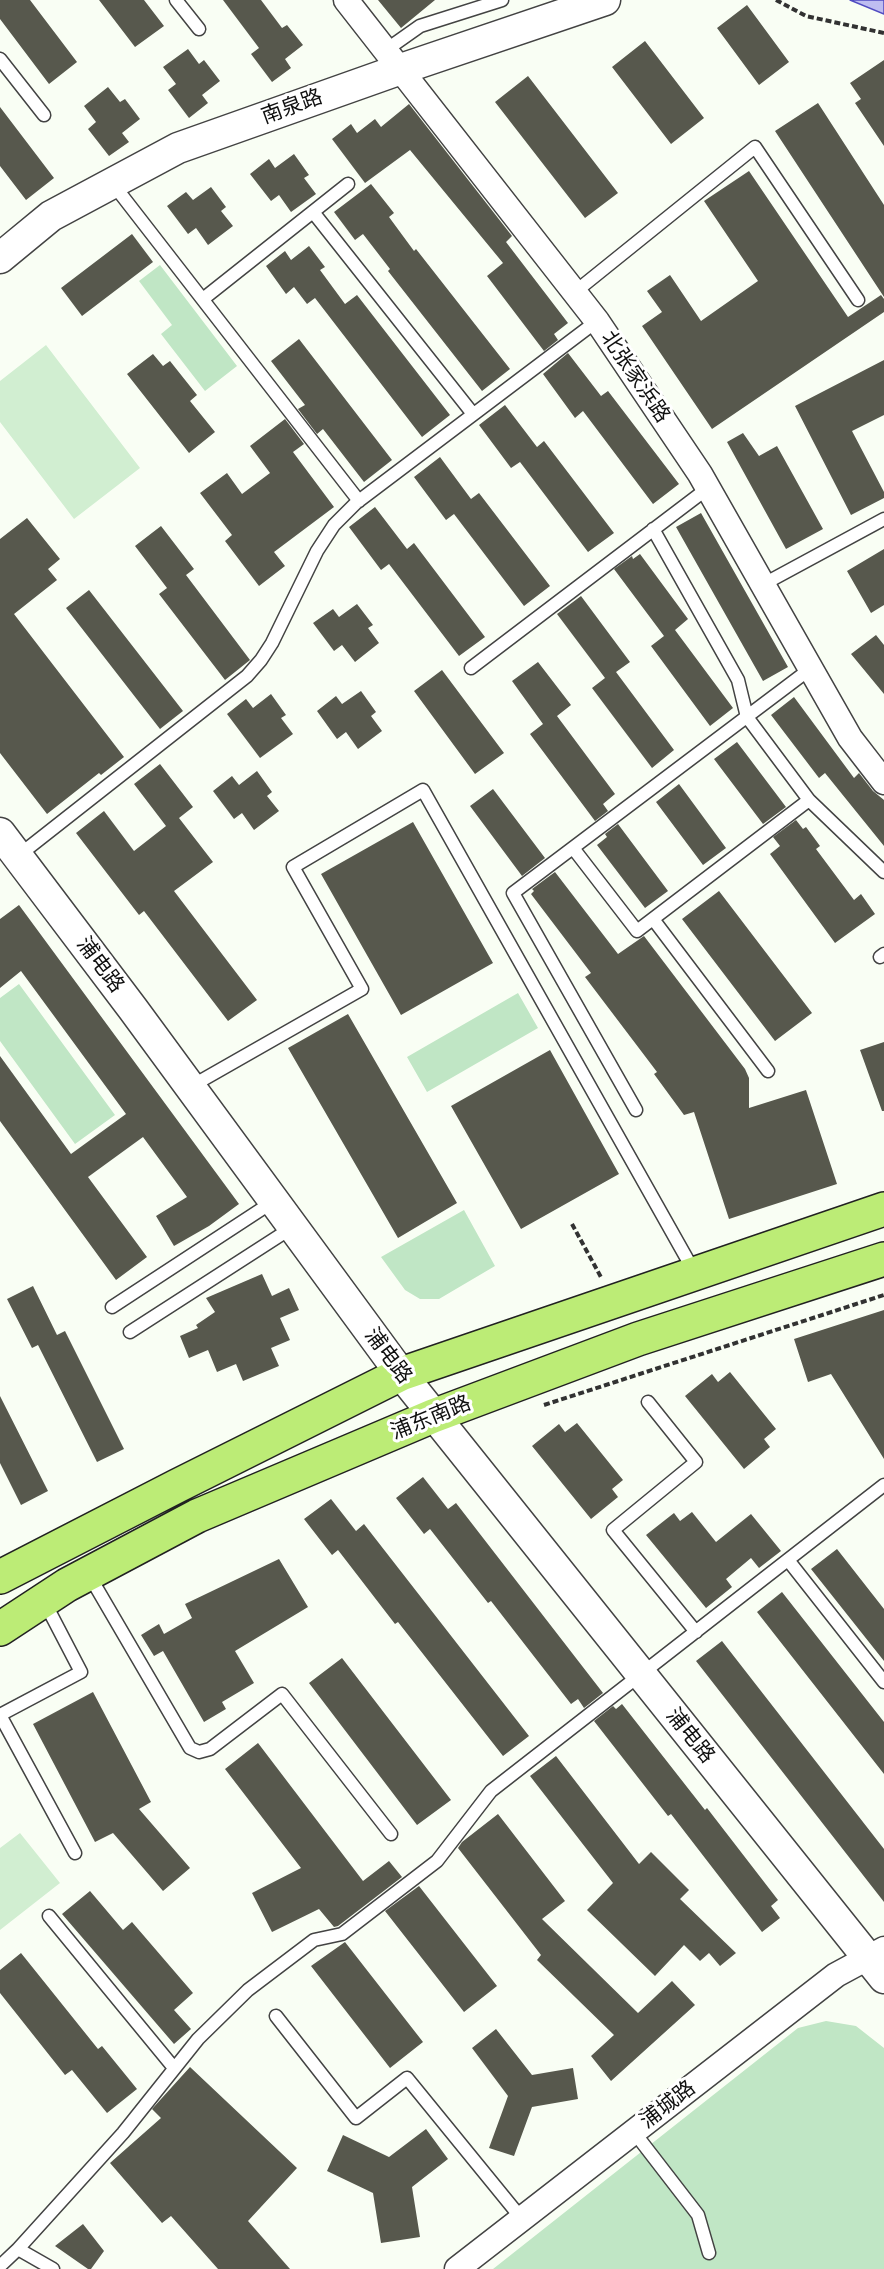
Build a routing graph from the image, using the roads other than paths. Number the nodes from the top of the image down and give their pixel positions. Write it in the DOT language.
graph roads {
  1 [pos="177,0"];
  2 [pos="346,0"];
  3 [pos="502,0"];
  4 [pos="605,0"];
  5 [pos="199,29"];
  6 [pos="0,59"];
  7 [pos="394,60"];
  8 [pos="44,115"];
  9 [pos="113,184"];
  10 [pos="348,184"];
  11 [pos="313,212"];
  12 [pos="0,258"];
  13 [pos="575,292"];
  14 [pos="202,298"];
  15 [pos="858,300"];
  16 [pos="597,321"];
  17 [pos="473,414"];
  18 [pos="708,488"];
  19 [pos="359,501"];
  20 [pos="884,519"];
  21 [pos="653,529"];
  22 [pos="762,585"];
  23 [pos="471,668"];
  24 [pos="810,669"];
  25 [pos="747,717"];
  26 [pos="884,782"];
  27 [pos="809,800"];
  28 [pos="0,833"];
  29 [pos="573,848"];
  30 [pos="18,856"];
  31 [pos="884,872"];
  32 [pos="653,919"];
  33 [pos="768,1071"];
  34 [pos="190,1087"];
  35 [pos="636,1110"];
  36 [pos="274,1201"];
  37 [pos="884,1209"];
  38 [pos="293,1227"];
  39 [pos="884,1259"];
  40 [pos="696,1274"];
  41 [pos="112,1307"];
  42 [pos="130,1332"];
  43 [pos="401,1374"];
  44 [pos="648,1402"];
  45 [pos="433,1416"];
  46 [pos="884,1485"];
  47 [pos="788,1560"];
  48 [pos="88,1574"];
  49 [pos="0,1577"];
  50 [pos="44,1600"];
  51 [pos="0,1629"];
  52 [pos="696,1632"];
  53 [pos="641,1674"];
  54 [pos="884,1682"];
  55 [pos="0,1715"];
  56 [pos="391,1834"];
  57 [pos="75,1853"];
  58 [pos="49,1916"];
  59 [pos="879,1962"];
  60 [pos="276,2016"];
  61 [pos="174,2068"];
  62 [pos="634,2132"];
  63 [pos="522,2219"];
  64 [pos="18,2249"];
  65 [pos="709,2253"];
  66 [pos="0,2266"];
  67 [pos="53,2269"];
  68 [pos="457,2269"];
  1 -- 5 [label="lane"];
  2 -- 7 [label="street, 北张家浜路"];
  3 -- 7 [label="lane"];
  4 -- 7 [label="street, 南泉路"];
  6 -- 8 [label="lane"];
  7 -- 9 [label="street, 南泉路"];
  7 -- 13 [label="street, 北张家浜路"];
  9 -- 12 [label="street, 南泉路"];
  9 -- 14 [label="lane"];
  10 -- 11 [label="lane"];
  11 -- 14 [label="lane"];
  11 -- 17 [label="lane"];
  13 -- 15 [label="lane"];
  13 -- 16 [label="street, 北张家浜路"];
  14 -- 19 [label="lane"];
  16 -- 17 [label="lane"];
  16 -- 18 [label="street, 北张家浜路"];
  17 -- 19 [label="lane"];
  18 -- 21 [label="lane"];
  18 -- 22 [label="street, 北张家浜路"];
  19 -- 30 [label="lane"];
  20 -- 22 [label="lane"];
  21 -- 23 [label="lane"];
  21 -- 25 [label="lane"];
  22 -- 24 [label="street, 北张家浜路"];
  24 -- 25 [label="lane"];
  24 -- 26 [label="street, 北张家浜路"];
  25 -- 27 [label="lane"];
  25 -- 29 [label="lane"];
  27 -- 31 [label="lane"];
  27 -- 32 [label="lane"];
  28 -- 30 [label="street, 浦电路"];
  29 -- 32 [label="lane"];
  29 -- 35 [label="lane"];
  30 -- 34 [label="street, 浦电路"];
  32 -- 33 [label="lane"];
  34 -- 36 [label="street, 浦电路"];
  34 -- 40 [label="lane"];
  36 -- 38 [label="street, 浦电路"];
  36 -- 41 [label="lane"];
  37 -- 40 [label="main road"];
  38 -- 42 [label="lane"];
  38 -- 43 [label="street, 浦电路"];
  39 -- 45 [label="main road, 浦东南路"];
  40 -- 43 [label="main road"];
  43 -- 45 [label="street, 浦电路"];
  43 -- 49 [label="main road"];
  44 -- 52 [label="lane"];
  45 -- 48 [label="main road, 浦东南路"];
  45 -- 53 [label="street, 浦电路"];
  46 -- 47 [label="lane"];
  47 -- 52 [label="lane"];
  47 -- 54 [label="lane"];
  48 -- 50 [label="main road, 浦东南路"];
  48 -- 56 [label="lane"];
  50 -- 51 [label="main road, 浦东南路"];
  50 -- 55 [label="lane"];
  52 -- 53 [label="lane"];
  53 -- 59 [label="street, 浦电路"];
  53 -- 61 [label="lane"];
  55 -- 57 [label="lane"];
  58 -- 61 [label="lane"];
  59 -- 62 [label="street, 浦城路"];
  60 -- 63 [label="lane"];
  61 -- 64 [label="lane"];
  62 -- 63 [label="street, 浦城路"];
  62 -- 65 [label="lane"];
  63 -- 68 [label="street, 浦城路"];
  64 -- 66 [label="lane"];
  64 -- 67 [label="lane"];
}
